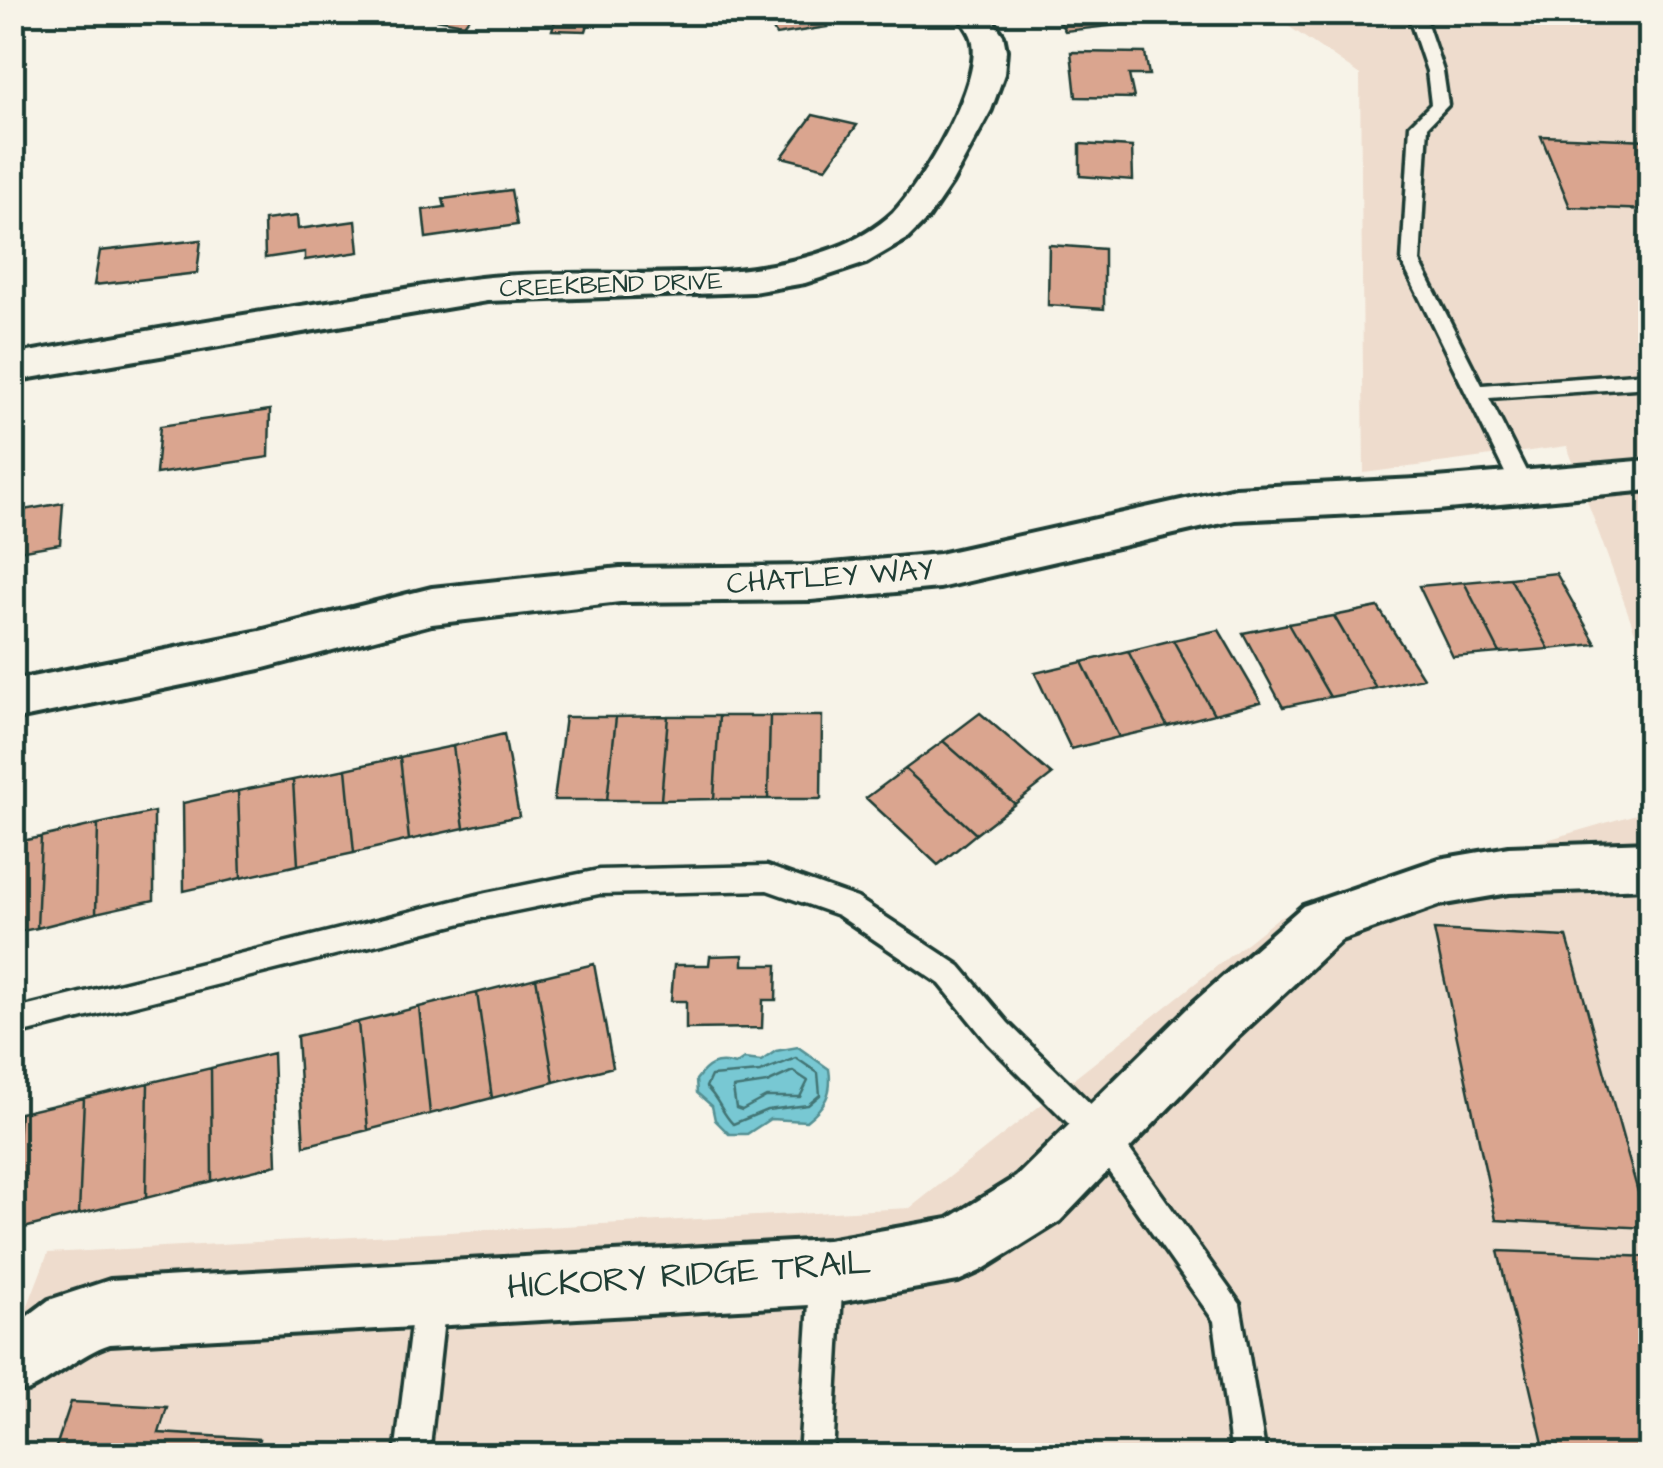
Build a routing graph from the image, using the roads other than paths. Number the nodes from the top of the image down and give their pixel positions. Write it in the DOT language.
graph roads {
  1 [pos="971,12"];
  2 [pos="1414,12"];
  3 [pos="1625,12"];
  4 [pos="1650,24"];
  5 [pos="12,368"];
  6 [pos="1650,380"];
  7 [pos="1476,392"];
  8 [pos="1650,475"];
  9 [pos="1523,487"];
  10 [pos="12,701"];
  11 [pos="1650,865"];
  12 [pos="12,1024"];
  13 [pos="1101,1135"];
  14 [pos="827,1272"];
  15 [pos="431,1292"];
  16 [pos="27,1358"];
  17 [pos="412,1456"];
  18 [pos="816,1456"];
  19 [pos="1249,1456"];
  1 -- 5 [label="street, CREEKBEND DRIVE"];
  2 -- 7 [label="lane"];
  3 -- 4 [label="lane"];
  6 -- 7 [label="lane"];
  7 -- 9 [label="lane"];
  8 -- 9 [label="street, CHATLEY WAY"];
  9 -- 10 [label="street, CHATLEY WAY"];
  11 -- 13 [label="street, HICKORY RIDGE TRAIL"];
  12 -- 13 [label="lane"];
  13 -- 14 [label="street, HICKORY RIDGE TRAIL"];
  13 -- 19 [label="lane"];
  14 -- 15 [label="street, HICKORY RIDGE TRAIL"];
  14 -- 18 [label="lane"];
  15 -- 16 [label="street, HICKORY RIDGE TRAIL"];
  15 -- 17 [label="lane"];
}
